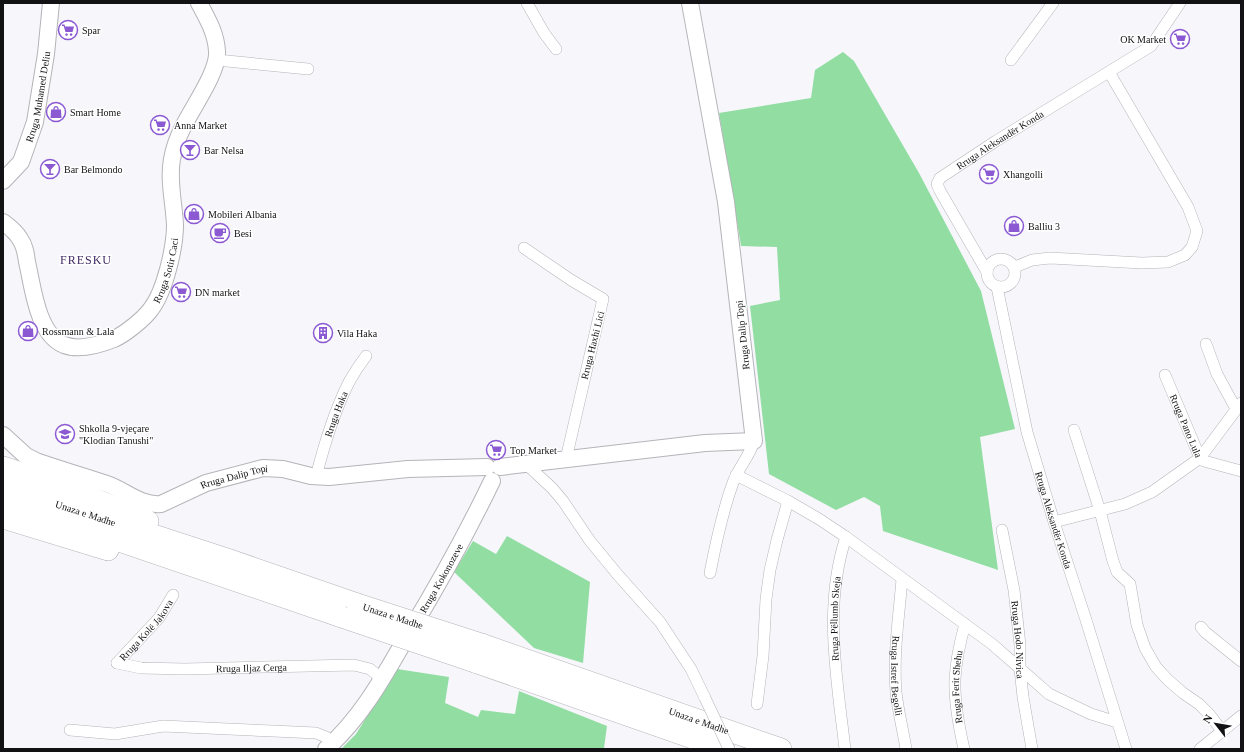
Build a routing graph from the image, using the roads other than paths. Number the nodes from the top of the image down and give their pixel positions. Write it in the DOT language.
graph roads {
  1 [pos="51,3"];
  2 [pos="199,3"];
  3 [pos="527,3"];
  4 [pos="690,3"];
  5 [pos="1053,3"];
  6 [pos="1180,3"];
  7 [pos="556,49"];
  8 [pos="216,60"];
  9 [pos="1011,60"];
  10 [pos="308,69"];
  11 [pos="1109,72"];
  12 [pos="3,181"];
  13 [pos="3,222"];
  14 [pos="524,248"];
  15 [pos="1014,267"];
  16 [pos="987,272"];
  17 [pos="997,287"];
  18 [pos="1206,344"];
  19 [pos="366,356"];
  20 [pos="1165,375"];
  21 [pos="1238,406"];
  22 [pos="1074,430"];
  23 [pos="3,435"];
  24 [pos="754,441"];
  25 [pos="1200,458"];
  26 [pos="566,459"];
  27 [pos="525,463"];
  28 [pos="3,467"];
  29 [pos="1241,471"];
  30 [pos="493,472"];
  31 [pos="736,475"];
  32 [pos="316,476"];
  33 [pos="3,486"];
  34 [pos="3,501"];
  35 [pos="788,501"];
  36 [pos="1100,511"];
  37 [pos="3,518"];
  38 [pos="1054,522"];
  39 [pos="1002,530"];
  40 [pos="846,537"];
  41 [pos="230,560"];
  42 [pos="710,573"];
  43 [pos="902,579"];
  44 [pos="252,586"];
  45 [pos="174,595"];
  46 [pos="349,610"];
  47 [pos="415,623"];
  48 [pos="964,624"];
  49 [pos="1201,627"];
  50 [pos="478,654"];
  51 [pos="1241,661"];
  52 [pos="117,663"];
  53 [pos="1020,669"];
  54 [pos="382,679"];
  55 [pos="757,704"];
  56 [pos="1241,716"];
  57 [pos="1118,722"];
  58 [pos="70,730"];
  59 [pos="1222,731"];
  60 [pos="330,746"];
  61 [pos="724,749"];
  62 [pos="729,749"];
  63 [pos="782,749"];
  64 [pos="845,749"];
  65 [pos="906,749"];
  66 [pos="964,749"];
  67 [pos="1032,749"];
  68 [pos="1126,749"];
  69 [pos="1200,749"];
  1 -- 12 [label="street, Rruga Muhamed Deliu"];
  2 -- 8 [label="street, Rruga Sotir Caci"];
  3 -- 7 [label="street"];
  4 -- 24 [label="street, Rruga Dalip Topi"];
  5 -- 9 [label="street"];
  6 -- 11 [label="street, Rruga Aleksandër Konda"];
  8 -- 10 [label="street"];
  8 -- 13 [label="street, Rruga Sotir Caci"];
  11 -- 15 [label="street"];
  11 -- 16 [label="street, Rruga Aleksandër Konda"];
  14 -- 26 [label="street, Rruga Haxhi Lici"];
  15 -- 16 [label="street"];
  15 -- 17 [label="street"];
  16 -- 17 [label="street, Rruga Aleksandër Konda"];
  17 -- 38 [label="street, Rruga Aleksandër Konda"];
  18 -- 21 [label="street"];
  19 -- 32 [label="street, Rruga Haka"];
  20 -- 25 [label="street, Rruga Pano Lula"];
  21 -- 25 [label="street"];
  22 -- 36 [label="street"];
  23 -- 32 [label="street, Rruga Dalip Topi"];
  24 -- 26 [label="street, Rruga Dalip Topi"];
  24 -- 31 [label="street"];
  25 -- 29 [label="street, Rruga Pano Lula"];
  25 -- 36 [label="street"];
  26 -- 27 [label="street, Rruga Dalip Topi"];
  27 -- 30 [label="street, Rruga Dalip Topi"];
  27 -- 62 [label="street, bridge"];
  28 -- 41 [label="highway"];
  30 -- 32 [label="street, Rruga Dalip Topi"];
  30 -- 47 [label="street, Rruga Kokonozeve"];
  31 -- 35 [label="street"];
  31 -- 42 [label="street"];
  33 -- 41 [label="highway, Unaza e Madhe"];
  34 -- 44 [label="highway"];
  35 -- 40 [label="street"];
  35 -- 55 [label="street"];
  36 -- 38 [label="street"];
  36 -- 59 [label="street"];
  37 -- 44 [label="highway"];
  38 -- 57 [label="street, Rruga Aleksandër Konda"];
  39 -- 53 [label="street, Rruga Hodo Nivica"];
  40 -- 43 [label="street"];
  40 -- 64 [label="street, Rruga Pëllumb Skeja"];
  41 -- 46 [label="highway, Unaza e Madhe"];
  43 -- 48 [label="street"];
  43 -- 65 [label="street, Rruga Istref Begolli"];
  44 -- 46 [label="highway"];
  45 -- 52 [label="street, Rruga Kolë Jakova"];
  46 -- 47 [label="highway, Unaza e Madhe, bridge"];
  46 -- 50 [label="highway, Unaza e Madhe, bridge"];
  47 -- 50 [label="highway, Unaza e Madhe, bridge"];
  47 -- 54 [label="street, Rruga Kokonozeve"];
  48 -- 53 [label="street"];
  48 -- 66 [label="street, Rruga Ferit Shehu"];
  49 -- 51 [label="street"];
  50 -- 61 [label="highway, Unaza e Madhe"];
  50 -- 63 [label="highway, Unaza e Madhe"];
  52 -- 54 [label="street, Rruga Iljaz Cerga"];
  53 -- 57 [label="street"];
  53 -- 67 [label="street, Rruga Hodo Nivica"];
  54 -- 60 [label="street, Rruga Kokonozeve"];
  56 -- 59 [label="street"];
  57 -- 68 [label="street, Rruga Aleksandër Konda"];
  58 -- 60 [label="street"];
  59 -- 69 [label="street"];
}
